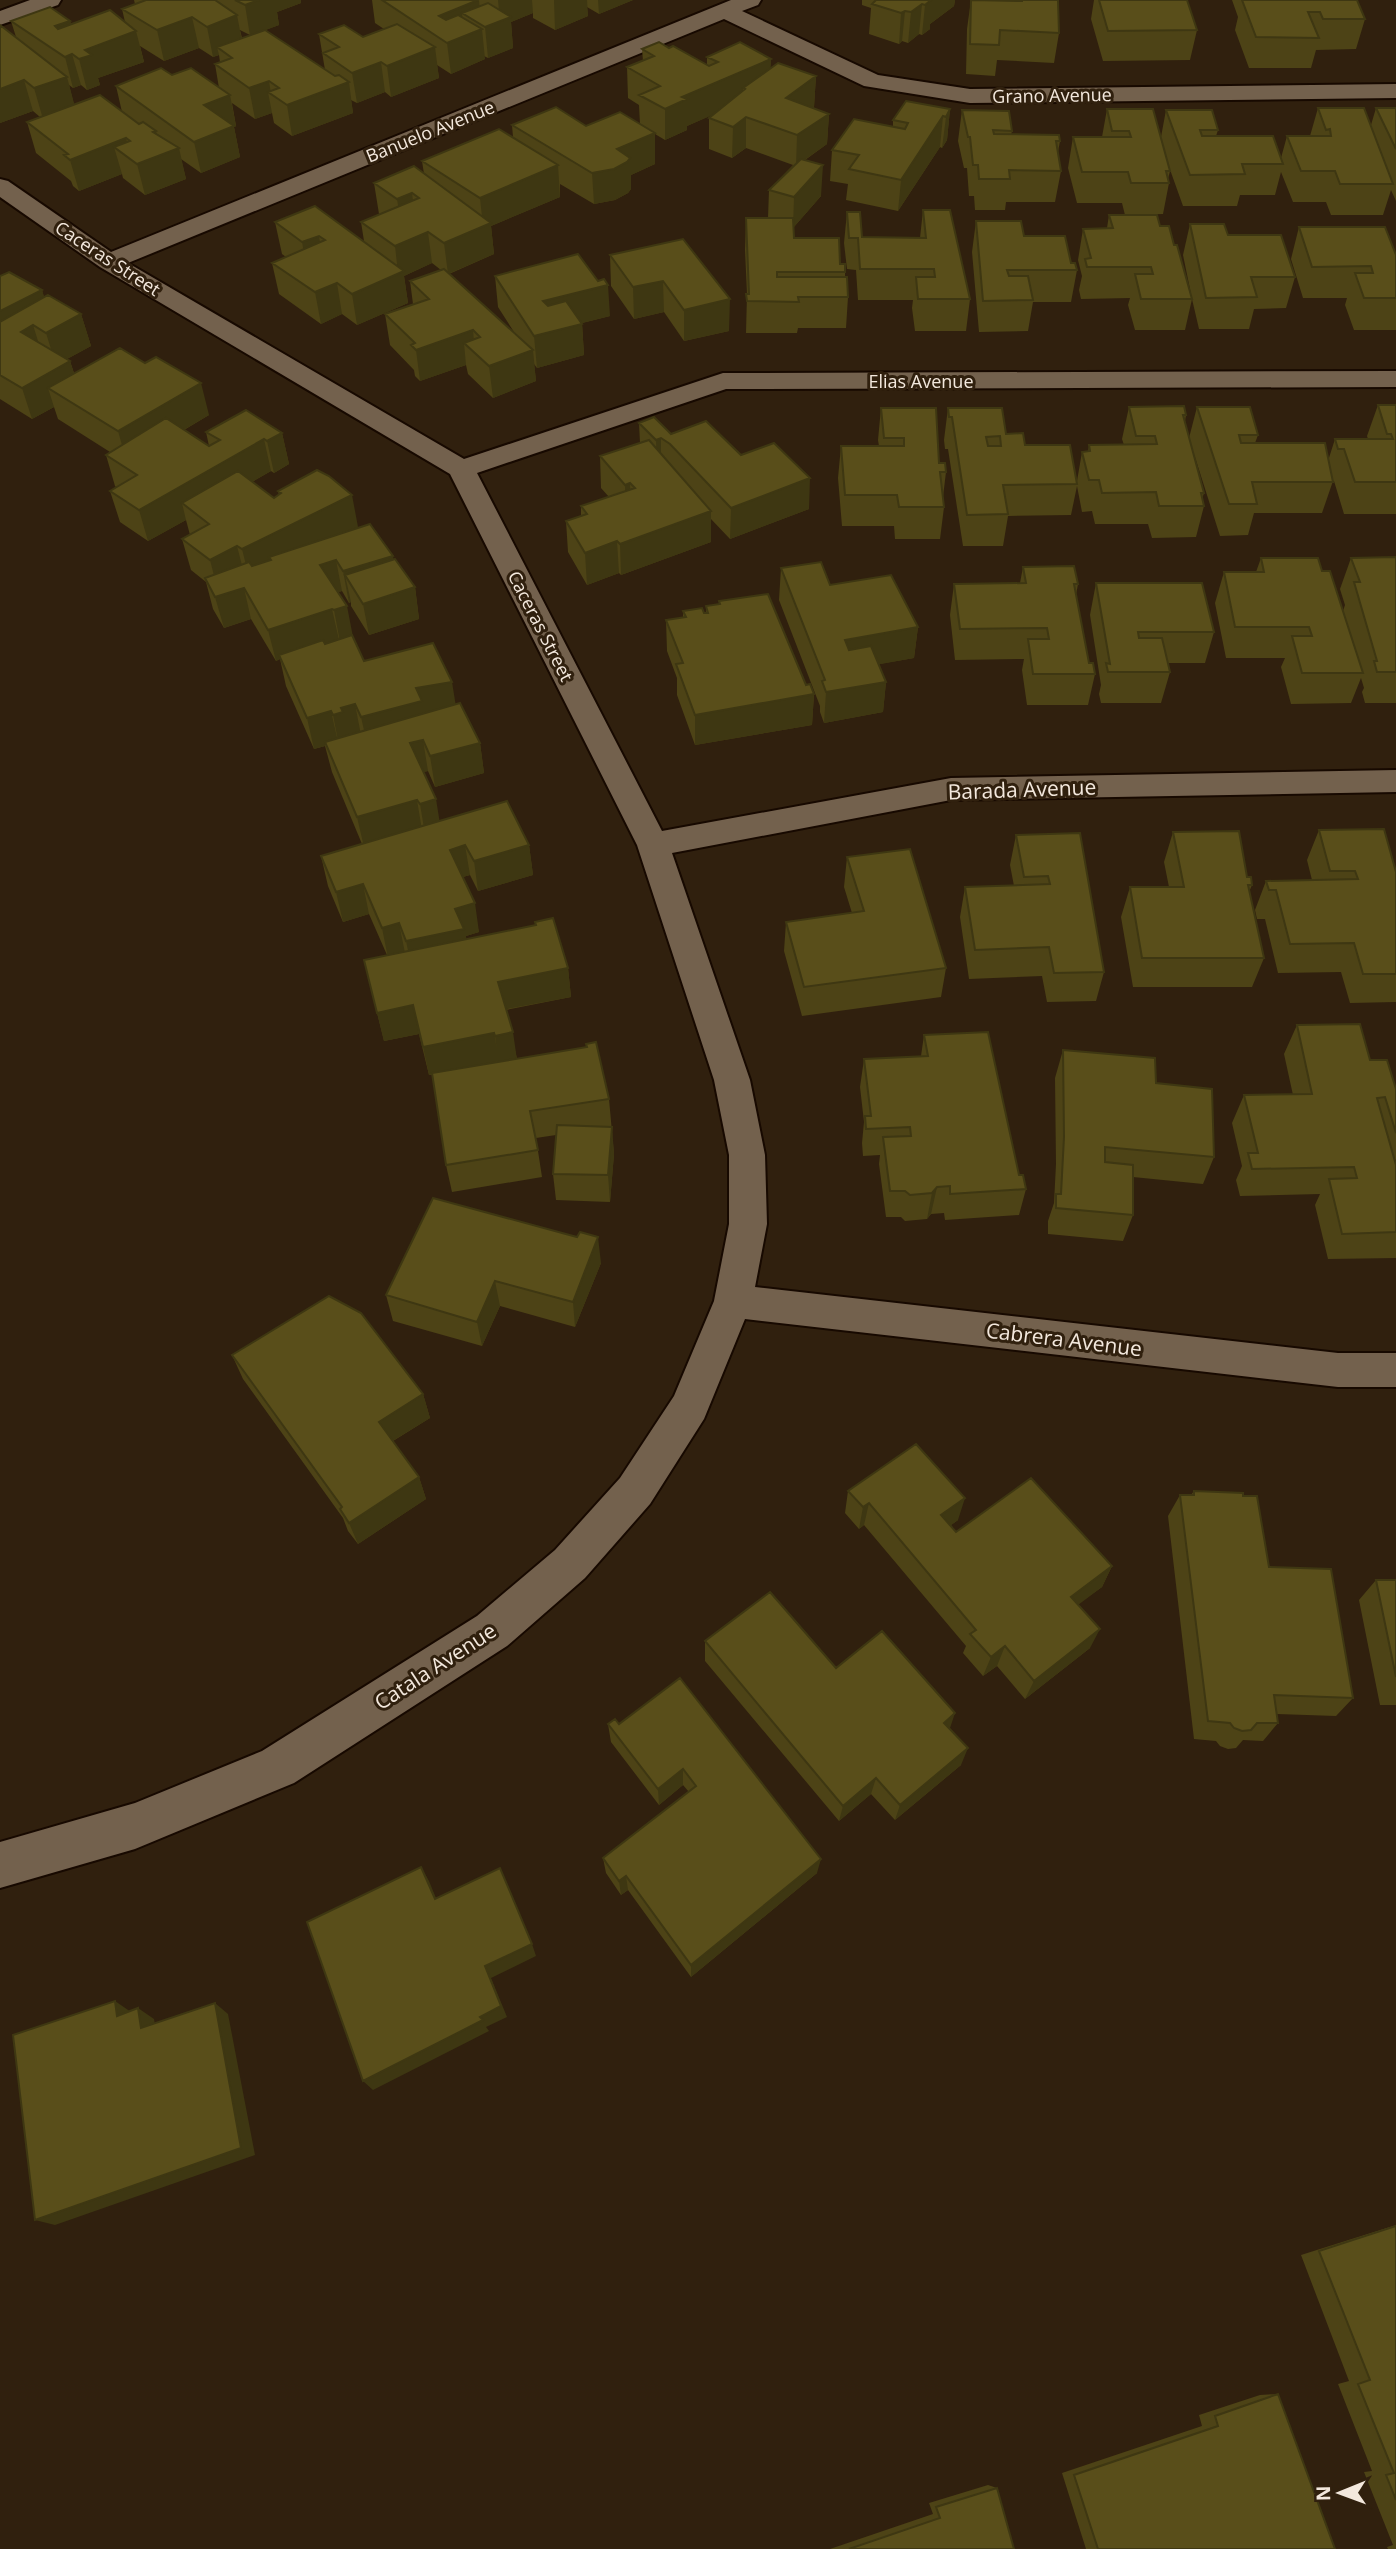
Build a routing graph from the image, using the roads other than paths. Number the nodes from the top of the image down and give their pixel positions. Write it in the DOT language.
graph roads {
  1 [pos="50,0"];
  2 [pos="750,0"];
  3 [pos="725,11"];
  4 [pos="0,18"];
  5 [pos="1396,91"];
  6 [pos="0,186"];
  7 [pos="109,262"];
  8 [pos="1396,379"];
  9 [pos="461,468"];
  10 [pos="1396,781"];
  11 [pos="653,845"];
  12 [pos="733,1301"];
  13 [pos="1396,1370"];
  14 [pos="0,1865"];
  1 -- 4 [label="street"];
  2 -- 3 [label="street, Banuelo Avenue"];
  3 -- 5 [label="street, Grano Avenue"];
  3 -- 7 [label="street, Banuelo Avenue"];
  6 -- 7 [label="street, Caceras Street"];
  7 -- 9 [label="street, Caceras Street"];
  8 -- 9 [label="street, Elias Avenue"];
  9 -- 11 [label="street, Caceras Street"];
  10 -- 11 [label="street, Barada Avenue"];
  11 -- 12 [label="street, Caceras Street"];
  12 -- 13 [label="street, Cabrera Avenue"];
  12 -- 14 [label="street, Catala Avenue"];
}
